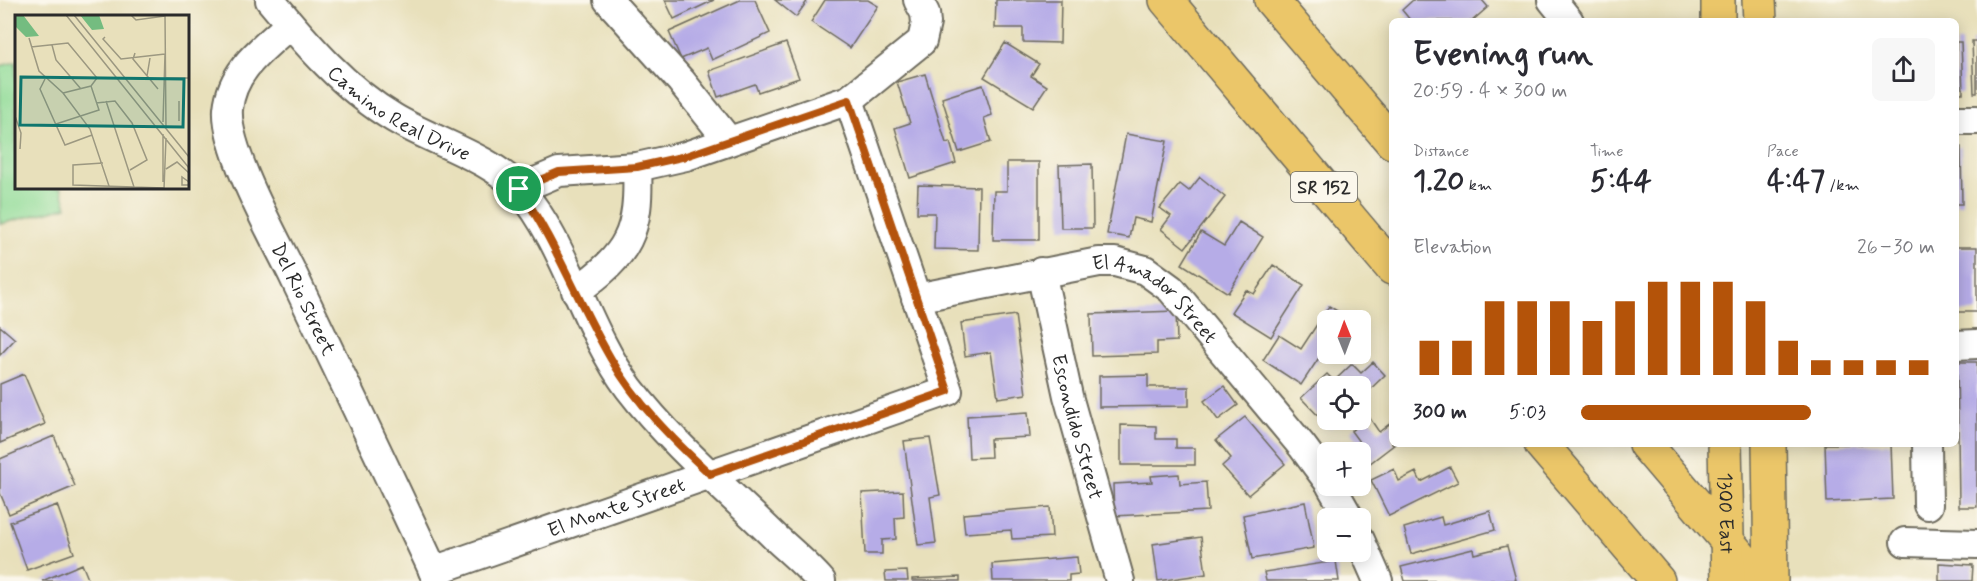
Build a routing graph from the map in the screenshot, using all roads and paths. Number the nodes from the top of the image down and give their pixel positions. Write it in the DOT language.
graph roads {
  1 [pos="270,0"];
  2 [pos="608,0"];
  3 [pos="918,0"];
  4 [pos="1166,0"];
  5 [pos="1271,0"];
  6 [pos="1552,0"];
  7 [pos="1718,0"];
  8 [pos="1759,0"];
  9 [pos="1567,18"];
  10 [pos="1718,18"];
  11 [pos="1760,18"];
  12 [pos="290,24"];
  13 [pos="849,100"];
  14 [pos="1959,120"];
  15 [pos="1977,120"];
  16 [pos="1389,138"];
  17 [pos="728,140"];
  18 [pos="637,167"];
  19 [pos="519,189"];
  20 [pos="1389,264"];
  21 [pos="1041,272"];
  22 [pos="576,291"];
  23 [pos="916,298"];
  24 [pos="1977,344"];
  25 [pos="1959,345"];
  26 [pos="1544,447"];
  27 [pos="1648,447"];
  28 [pos="1725,447"];
  29 [pos="1769,447"];
  30 [pos="1927,447"];
  31 [pos="1317,466"];
  32 [pos="710,474"];
  33 [pos="1928,505"];
  34 [pos="1727,541"];
  35 [pos="1905,542"];
  36 [pos="1977,544"];
  37 [pos="1370,562"];
  38 [pos="436,576"];
  39 [pos="821,581"];
  40 [pos="1120,581"];
  41 [pos="1378,581"];
  42 [pos="1658,581"];
  43 [pos="1728,581"];
  44 [pos="1761,581"];
  45 [pos="1771,581"];
  1 -- 12 [label="street, Camino Real Drive"];
  2 -- 17 [label="street"];
  3 -- 13 [label="street"];
  4 -- 20 [label="main road, SR 152"];
  5 -- 16 [label="main road"];
  6 -- 9 [label="street"];
  7 -- 10 [label="main road"];
  8 -- 11 [label="main road"];
  12 -- 19 [label="street, Camino Real Drive"];
  12 -- 38 [label="street, Del Rio Street"];
  13 -- 17 [label="street"];
  13 -- 23 [label="street, El Monte Street"];
  14 -- 15 [label="street"];
  17 -- 18 [label="street"];
  18 -- 19 [label="street"];
  18 -- 22 [label="street"];
  19 -- 22 [label="street, Camino Real Drive"];
  21 -- 23 [label="street, El Amador Street"];
  21 -- 31 [label="street, El Amador Street"];
  21 -- 40 [label="street, Escondido Street"];
  22 -- 32 [label="street, Camino Real Drive"];
  23 -- 32 [label="street, El Monte Street"];
  24 -- 25 [label="street"];
  26 -- 42 [label="main road"];
  27 -- 34 [label="main road"];
  28 -- 34 [label="main road, 1300 East"];
  29 -- 45 [label="main road"];
  30 -- 33 [label="street"];
  32 -- 38 [label="street, El Monte Street"];
  32 -- 39 [label="street, Camino Real Drive"];
  34 -- 43 [label="main road, 1300 East"];
  34 -- 44 [label="main road"];
  35 -- 36 [label="street"];
  37 -- 41 [label="street"];
}
